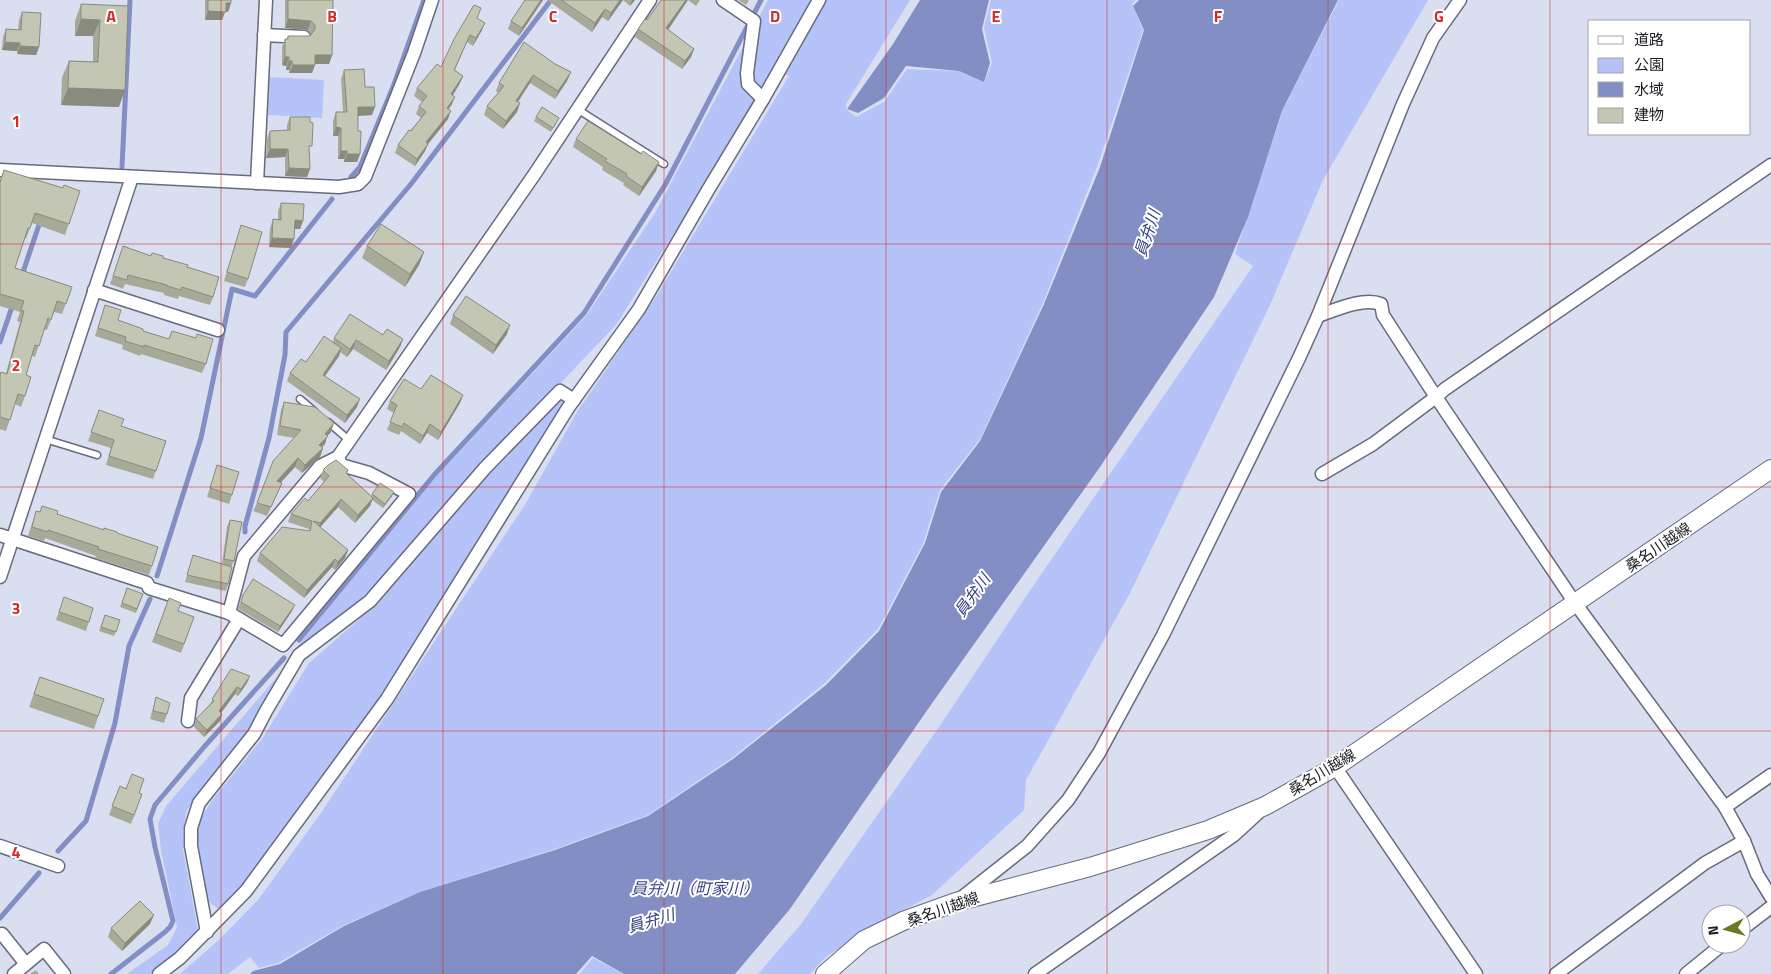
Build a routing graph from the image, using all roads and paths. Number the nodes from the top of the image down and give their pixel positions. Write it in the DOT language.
graph roads {
  1 [pos="266,0"];
  2 [pos="432,0"];
  3 [pos="650,0"];
  4 [pos="723,0"];
  5 [pos="819,0"];
  6 [pos="1460,0"];
  7 [pos="264,34"];
  8 [pos="304,37"];
  9 [pos="763,99"];
  10 [pos="577,110"];
  11 [pos="664,164"];
  12 [pos="1771,165"];
  13 [pos="0,170"];
  14 [pos="132,177"];
  15 [pos="257,182"];
  16 [pos="94,290"];
  17 [pos="1318,316"];
  18 [pos="218,330"];
  19 [pos="1436,398"];
  20 [pos="300,399"];
  21 [pos="574,400"];
  22 [pos="45,439"];
  23 [pos="350,441"];
  24 [pos="97,455"];
  25 [pos="338,457"];
  26 [pos="1771,469"];
  27 [pos="1322,474"];
  28 [pos="6,537"];
  29 [pos="0,576"];
  30 [pos="1575,603"];
  31 [pos="234,616"];
  32 [pos="283,645"];
  33 [pos="299,655"];
  34 [pos="188,721"];
  35 [pos="1334,767"];
  36 [pos="1771,775"];
  37 [pos="1265,806"];
  38 [pos="1725,807"];
  39 [pos="1744,841"];
  40 [pos="0,846"];
  41 [pos="58,866"];
  42 [pos="1771,897"];
  43 [pos="956,902"];
  44 [pos="1771,907"];
  45 [pos="1751,922"];
  46 [pos="207,932"];
  47 [pos="2,934"];
  48 [pos="1711,954"];
  49 [pos="26,964"];
  50 [pos="14,974"];
  51 [pos="64,974"];
  52 [pos="159,974"];
  53 [pos="825,974"];
  54 [pos="1035,974"];
  55 [pos="1476,974"];
  56 [pos="1556,974"];
  57 [pos="1686,974"];
  1 -- 7 [label="street"];
  2 -- 15 [label="street"];
  3 -- 10 [label="street"];
  4 -- 9 [label="street"];
  5 -- 9 [label="street"];
  6 -- 17 [label="street"];
  7 -- 8 [label="street"];
  7 -- 15 [label="street"];
  9 -- 21 [label="street"];
  10 -- 11 [label="lane"];
  10 -- 23 [label="street"];
  12 -- 19 [label="street"];
  13 -- 14 [label="street"];
  14 -- 15 [label="street"];
  14 -- 16 [label="street"];
  16 -- 18 [label="street"];
  16 -- 22 [label="street"];
  17 -- 19 [label="street"];
  17 -- 43 [label="street"];
  19 -- 27 [label="street"];
  19 -- 30 [label="street"];
  20 -- 23 [label="lane"];
  21 -- 33 [label="street"];
  21 -- 46 [label="street"];
  22 -- 24 [label="lane"];
  22 -- 28 [label="street"];
  23 -- 25 [label="street"];
  25 -- 31 [label="street"];
  25 -- 32 [label="street"];
  26 -- 30 [label="main road, 桑名川越線"];
  28 -- 29 [label="street"];
  28 -- 31 [label="street"];
  30 -- 35 [label="main road, 桑名川越線"];
  30 -- 38 [label="street"];
  31 -- 32 [label="street"];
  31 -- 34 [label="street"];
  32 -- 33 [label="street"];
  33 -- 46 [label="street"];
  35 -- 37 [label="main road, 桑名川越線"];
  35 -- 55 [label="street"];
  36 -- 38 [label="street"];
  37 -- 43 [label="main road, 桑名川越線"];
  37 -- 54 [label="street"];
  38 -- 39 [label="street"];
  39 -- 42 [label="street"];
  39 -- 56 [label="street"];
  40 -- 41 [label="street"];
  43 -- 53 [label="main road, 桑名川越線"];
  44 -- 45 [label="street"];
  46 -- 52 [label="street"];
  47 -- 49 [label="street"];
  48 -- 57 [label="street"];
  49 -- 50 [label="street"];
  49 -- 51 [label="street"];
}
